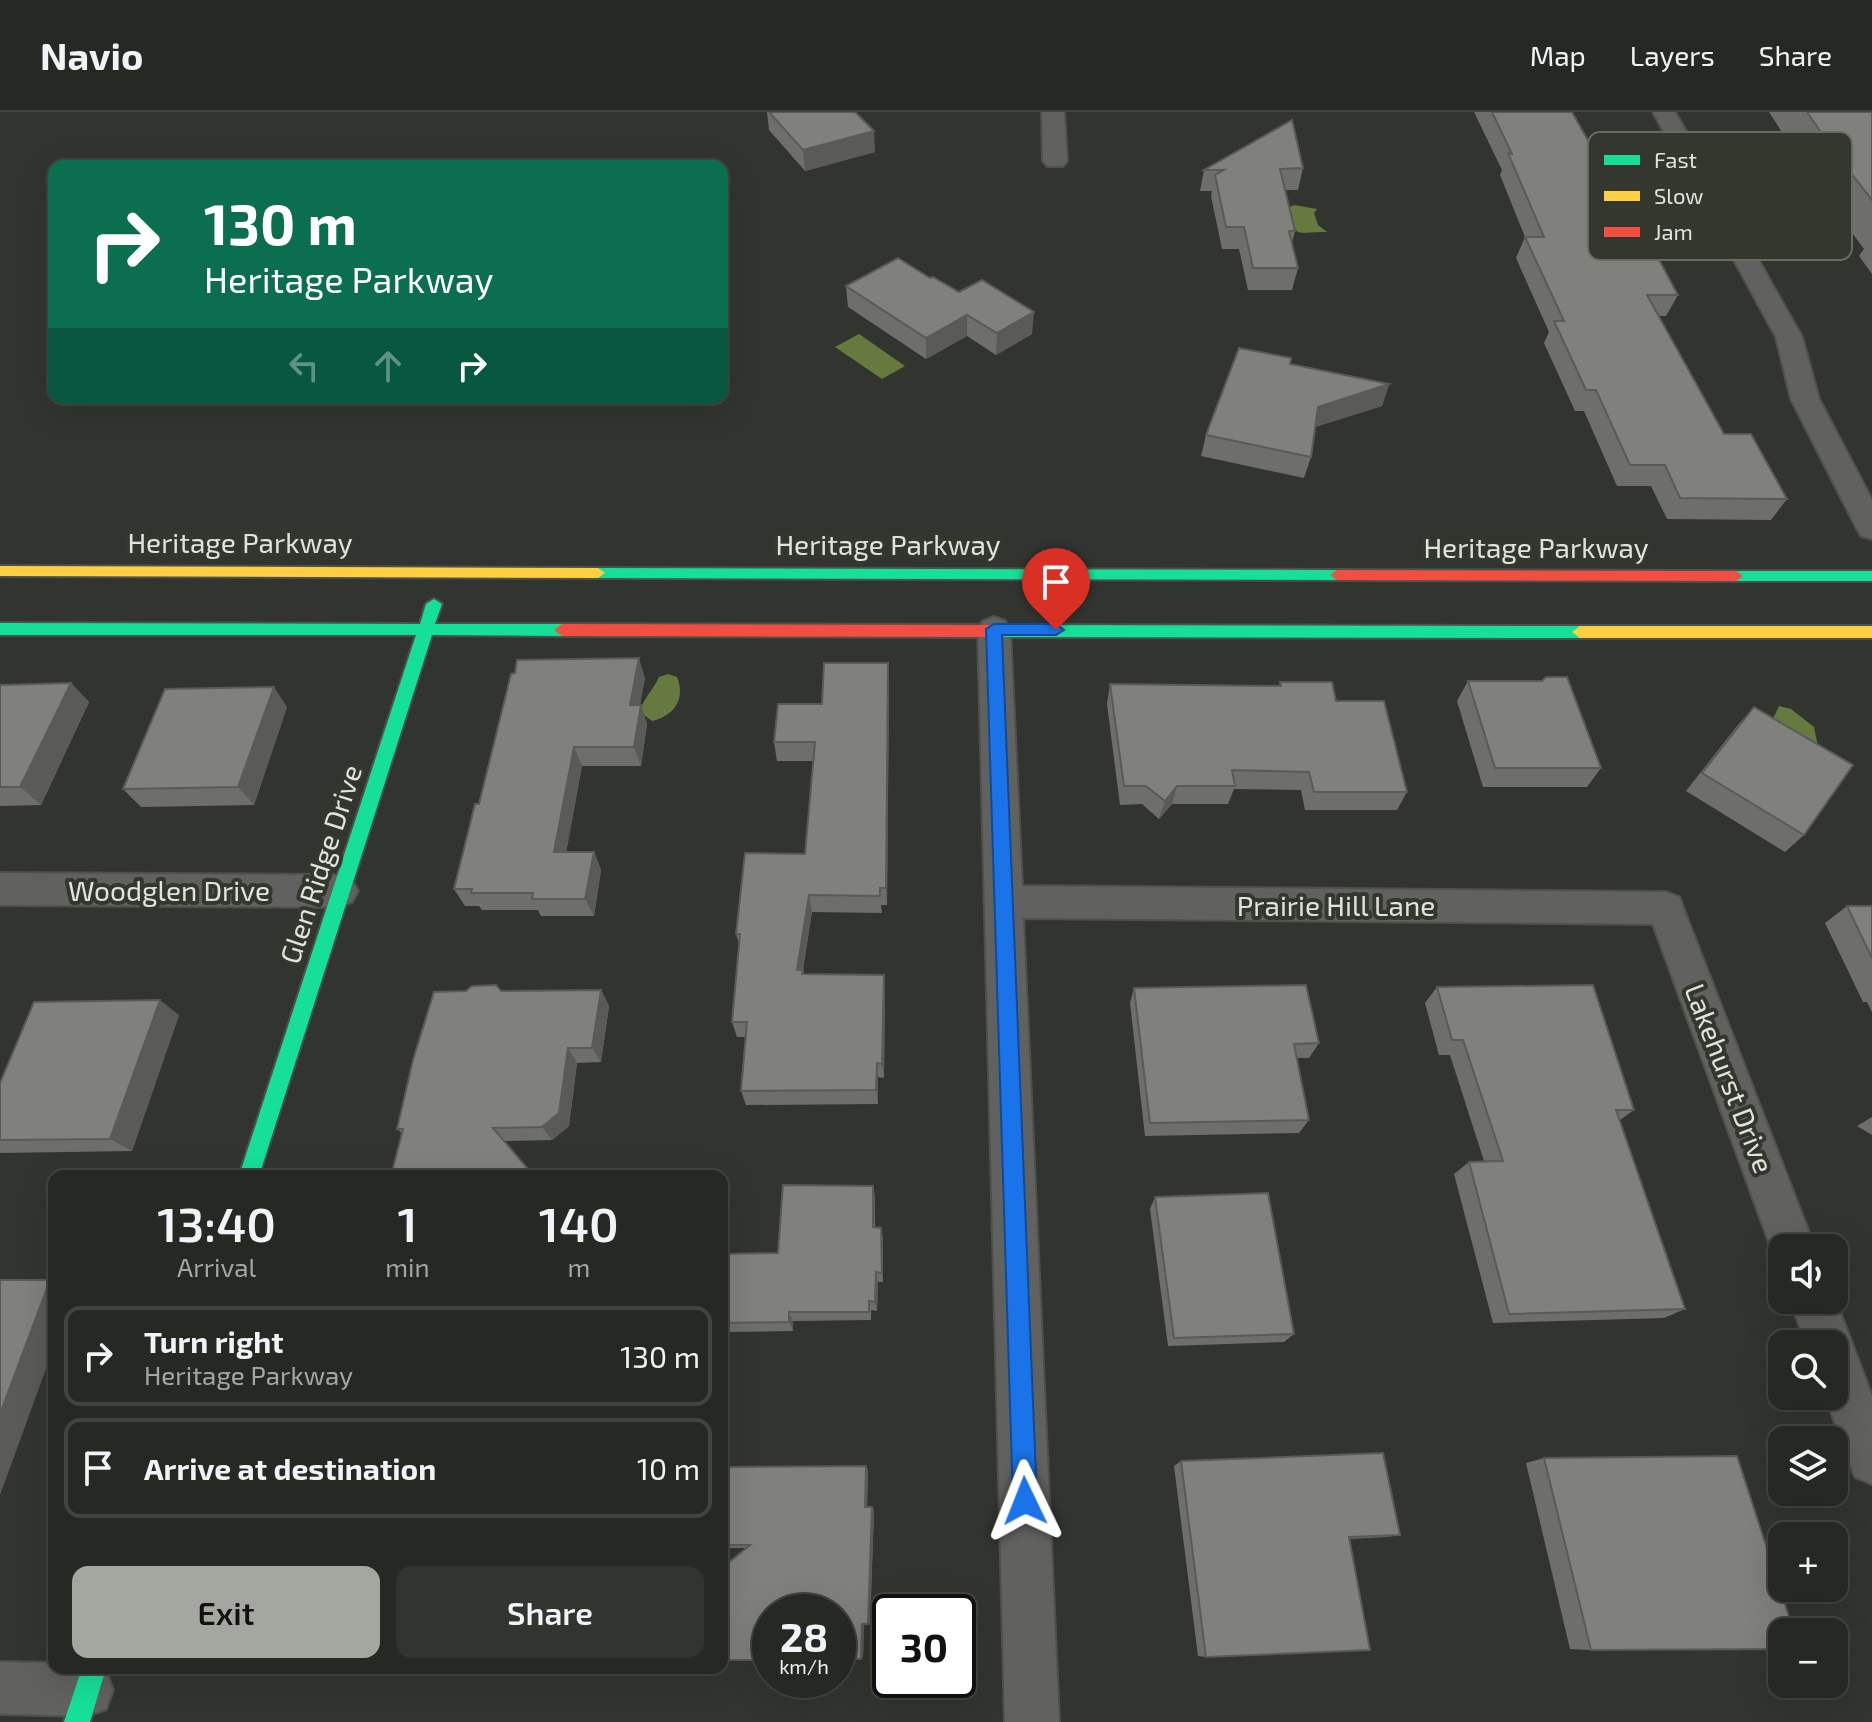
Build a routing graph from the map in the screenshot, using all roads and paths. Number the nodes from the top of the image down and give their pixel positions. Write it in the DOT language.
graph roads {
  1 [pos="1053,112"];
  2 [pos="1664,112"];
  3 [pos="1675,132"];
  4 [pos="1055,161"];
  5 [pos="1746,260"];
  6 [pos="1872,529"];
  7 [pos="0,571"];
  8 [pos="446,571"];
  9 [pos="1872,576"];
  10 [pos="0,629"];
  11 [pos="425,629"];
  12 [pos="994,629"];
  13 [pos="1872,632"];
  14 [pos="0,889"];
  15 [pos="339,891"];
  16 [pos="1006,902"];
  17 [pos="1666,908"];
  18 [pos="251,1170"];
  19 [pos="1788,1234"];
  20 [pos="1848,1395"];
  21 [pos="1872,1460"];
  22 [pos="0,1688"];
  23 [pos="86,1693"];
  24 [pos="1032,1722"];
  1 -- 4 [label="street"];
  2 -- 3 [label="street"];
  5 -- 6 [label="street"];
  7 -- 8 [label="main road, Heritage Parkway"];
  8 -- 9 [label="main road, Heritage Parkway"];
  8 -- 11 [label="main road, Glen Ridge Drive"];
  10 -- 11 [label="main road"];
  11 -- 12 [label="main road"];
  11 -- 15 [label="main road, Glen Ridge Drive"];
  12 -- 13 [label="main road"];
  12 -- 16 [label="street"];
  14 -- 15 [label="street, Woodglen Drive"];
  15 -- 18 [label="main road, Glen Ridge Drive"];
  16 -- 17 [label="street, Prairie Hill Lane"];
  16 -- 24 [label="street"];
  17 -- 19 [label="street, Lakehurst Drive"];
  20 -- 21 [label="street"];
  22 -- 23 [label="street"];
}
